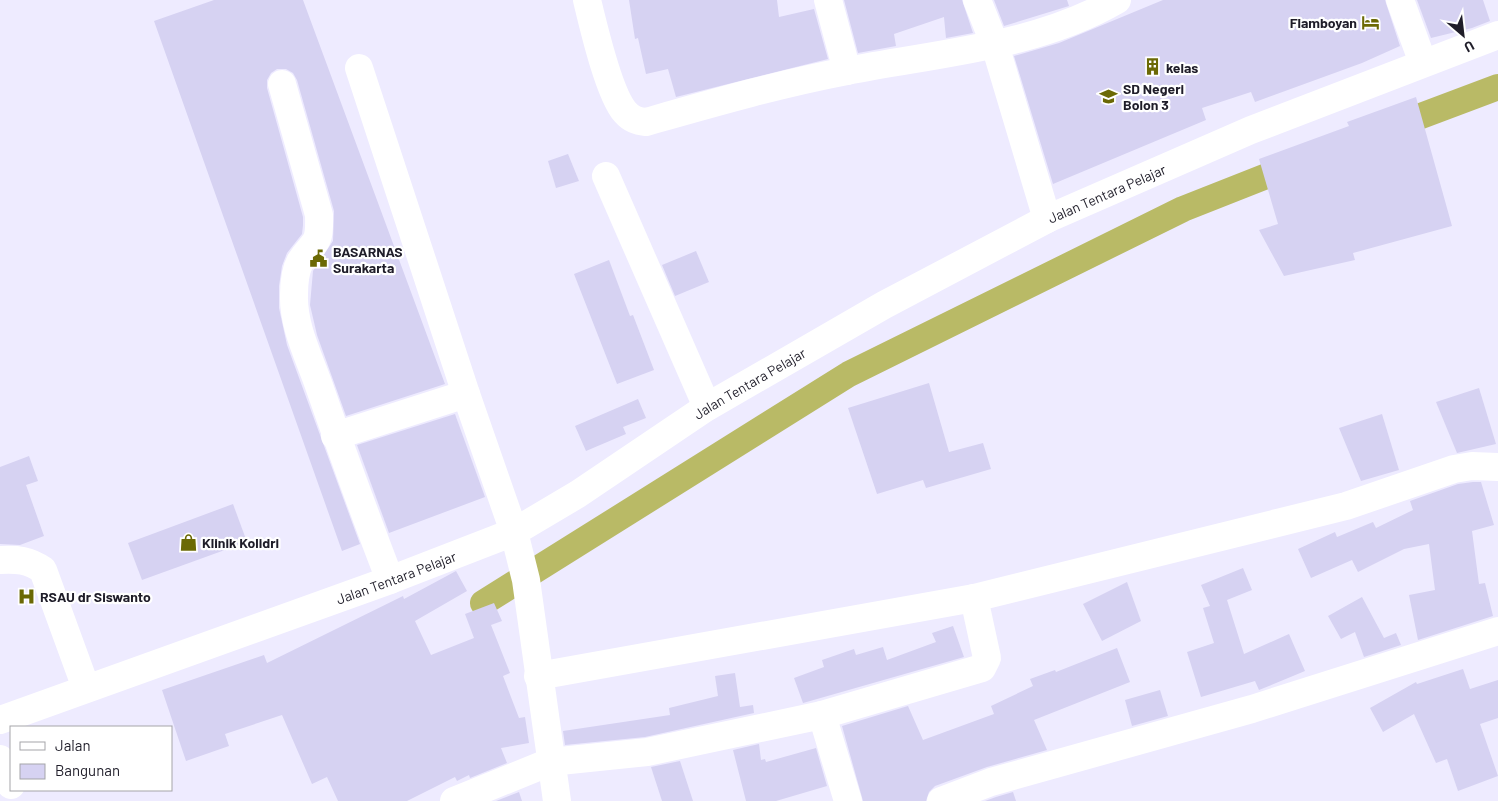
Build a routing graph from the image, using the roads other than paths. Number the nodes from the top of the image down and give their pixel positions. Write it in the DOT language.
graph roads {
  1 [pos="587,0"];
  2 [pos="828,0"];
  3 [pos="977,0"];
  4 [pos="1117,0"];
  5 [pos="1400,0"];
  6 [pos="1498,35"];
  7 [pos="994,45"];
  8 [pos="1423,63"];
  9 [pos="359,68"];
  10 [pos="847,71"];
  11 [pos="282,84"];
  12 [pos="606,176"];
  13 [pos="1047,219"];
  14 [pos="466,394"];
  15 [pos="707,407"];
  16 [pos="335,436"];
  17 [pos="1498,467"];
  18 [pos="514,532"];
  19 [pos="0,560"];
  20 [pos="390,580"];
  21 [pos="974,598"];
  22 [pos="1498,631"];
  23 [pos="538,676"];
  24 [pos="86,688"];
  25 [pos="822,715"];
  26 [pos="0,720"];
  27 [pos="0,759"];
  28 [pos="550,762"];
  29 [pos="10,783"];
  30 [pos="454,801"];
  31 [pos="557,801"];
  32 [pos="848,801"];
  33 [pos="941,801"];
  1 -- 10 [label="street"];
  2 -- 10 [label="street"];
  3 -- 7 [label="street"];
  4 -- 7 [label="street"];
  5 -- 8 [label="street"];
  6 -- 8 [label="street, Jalan Tentara Pelajar"];
  7 -- 10 [label="street"];
  7 -- 13 [label="street"];
  8 -- 13 [label="street, Jalan Tentara Pelajar"];
  9 -- 14 [label="street"];
  11 -- 16 [label="street"];
  12 -- 15 [label="street"];
  13 -- 15 [label="street, Jalan Tentara Pelajar"];
  14 -- 16 [label="street"];
  14 -- 18 [label="street"];
  15 -- 18 [label="street, Jalan Tentara Pelajar"];
  16 -- 20 [label="street"];
  17 -- 21 [label="street"];
  18 -- 20 [label="street, Jalan Tentara Pelajar"];
  18 -- 23 [label="street"];
  19 -- 24 [label="street"];
  20 -- 24 [label="street, Jalan Tentara Pelajar"];
  21 -- 23 [label="street"];
  21 -- 25 [label="street"];
  22 -- 33 [label="street"];
  23 -- 28 [label="street"];
  24 -- 26 [label="street, Jalan Tentara Pelajar"];
  25 -- 28 [label="street"];
  25 -- 32 [label="street"];
  27 -- 29 [label="street"];
  28 -- 30 [label="street"];
  28 -- 31 [label="street"];
}
